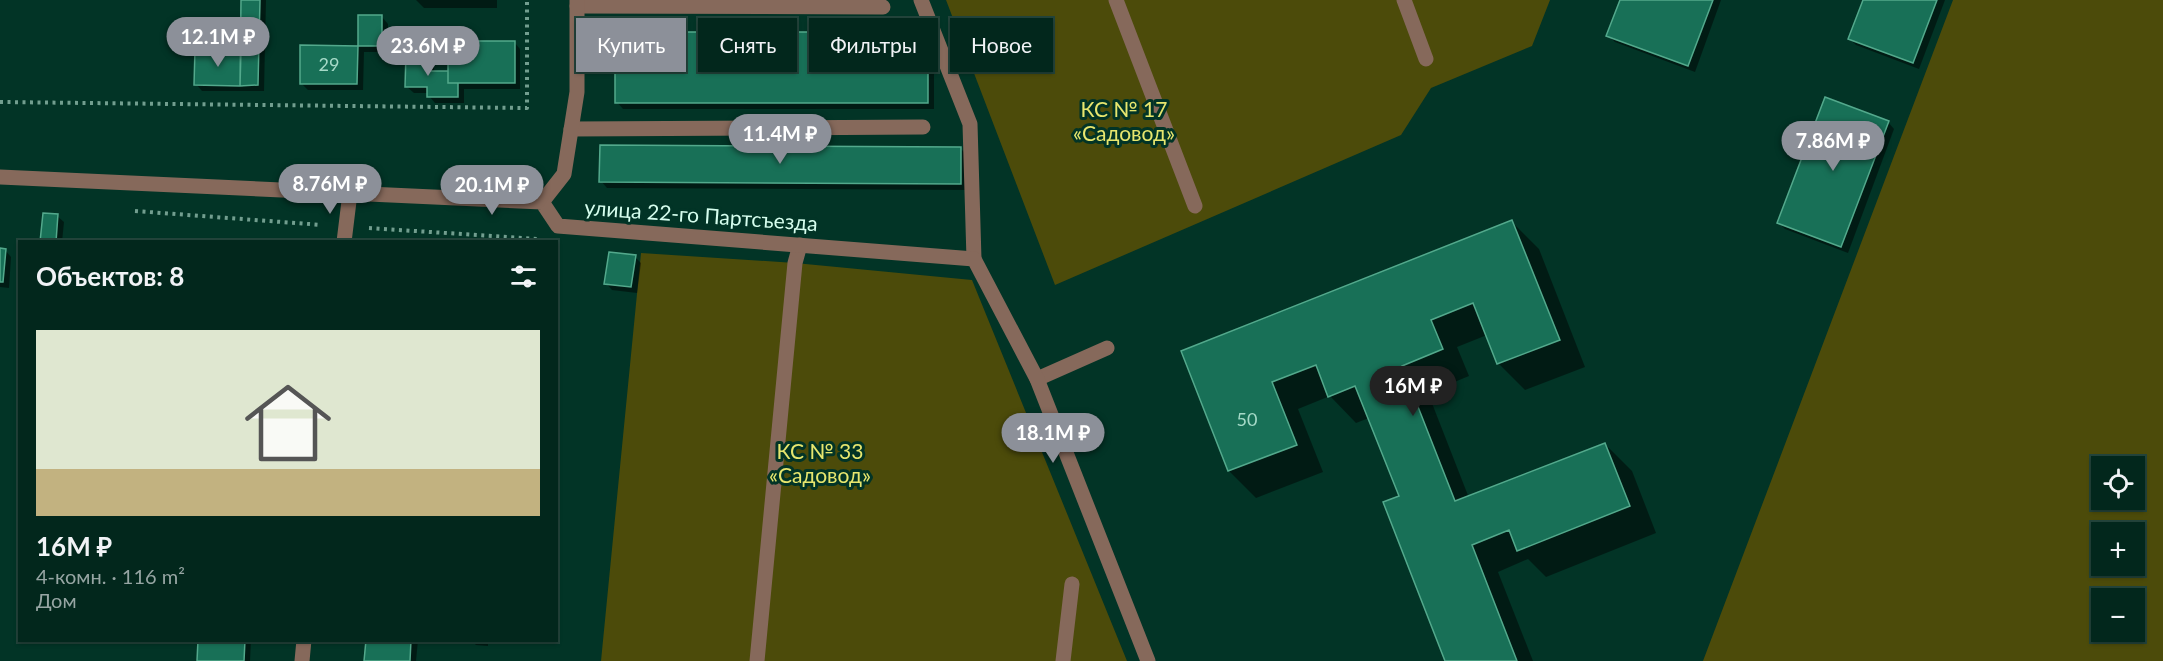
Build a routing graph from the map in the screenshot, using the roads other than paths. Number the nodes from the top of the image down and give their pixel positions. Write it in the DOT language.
graph roads {
  1 [pos="921,0"];
  2 [pos="1116,0"];
  3 [pos="1404,0"];
  4 [pos="577,3"];
  5 [pos="883,7"];
  6 [pos="1426,60"];
  7 [pos="923,127"];
  8 [pos="571,129"];
  9 [pos="0,177"];
  10 [pos="350,193"];
  11 [pos="542,202"];
  12 [pos="1196,206"];
  13 [pos="345,234"];
  14 [pos="800,244"];
  15 [pos="974,259"];
  16 [pos="1107,348"];
  17 [pos="1037,379"];
  18 [pos="1072,584"];
  19 [pos="304,642"];
  20 [pos="302,661"];
  21 [pos="758,661"];
  22 [pos="1063,661"];
  23 [pos="1148,661"];
  1 -- 15 [label="street"];
  2 -- 12 [label="street"];
  3 -- 6 [label="street"];
  4 -- 5 [label="street"];
  4 -- 8 [label="street"];
  7 -- 8 [label="street"];
  8 -- 11 [label="street"];
  9 -- 10 [label="street"];
  10 -- 11 [label="street"];
  10 -- 13 [label="street"];
  11 -- 14 [label="street, улица 22-го Партсъезда"];
  14 -- 15 [label="street, улица 22-го Партсъезда"];
  14 -- 21 [label="street"];
  15 -- 17 [label="street"];
  16 -- 17 [label="street"];
  17 -- 23 [label="street"];
  18 -- 22 [label="street"];
  19 -- 20 [label="street"];
}
